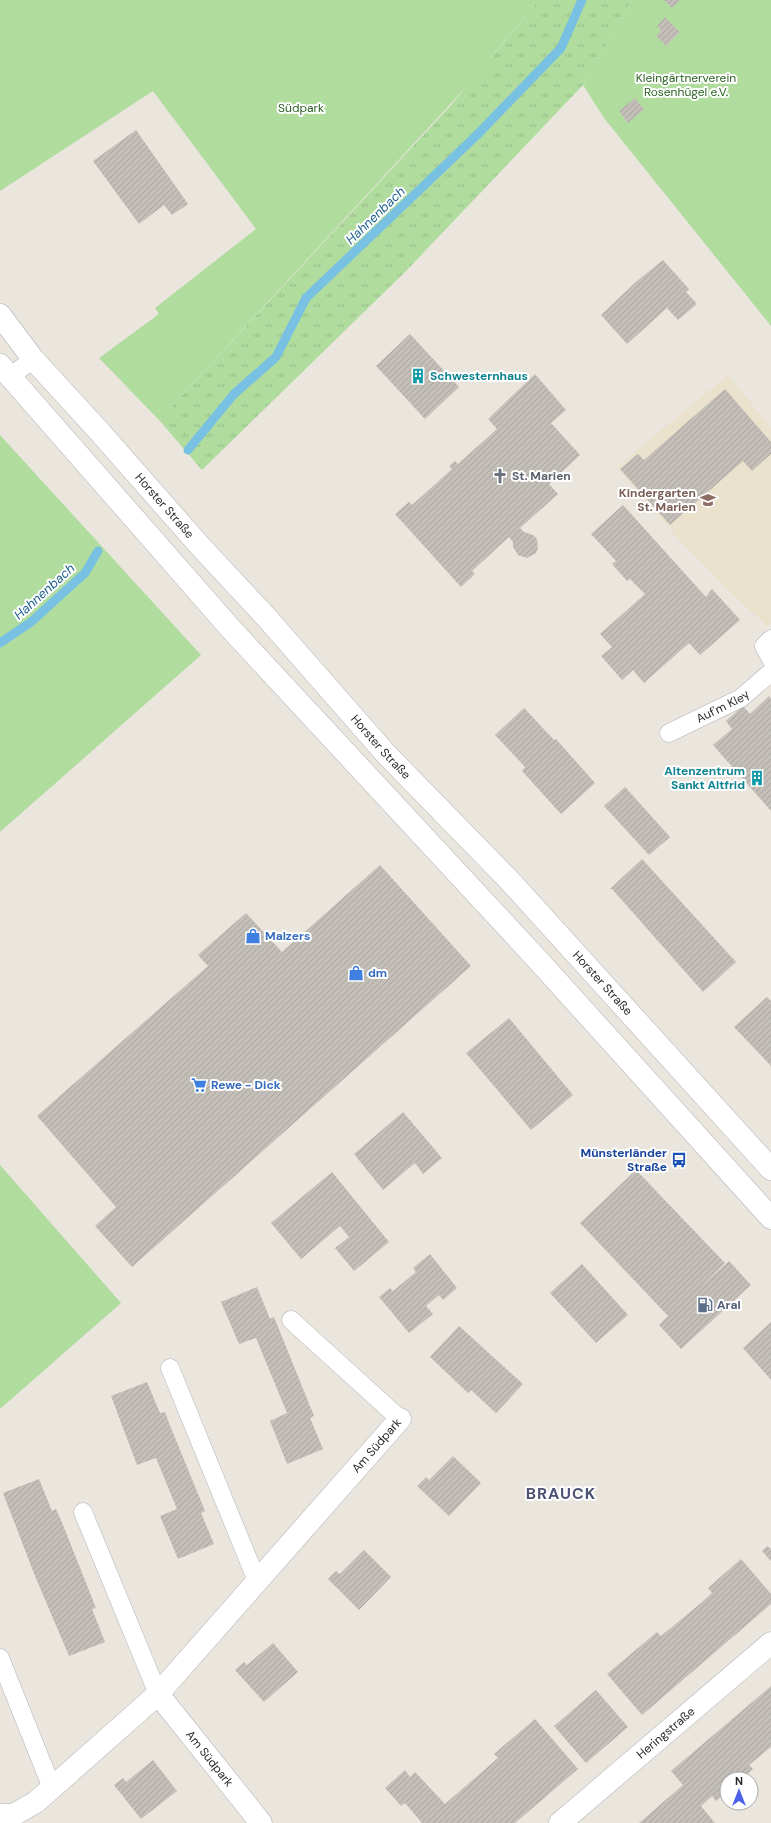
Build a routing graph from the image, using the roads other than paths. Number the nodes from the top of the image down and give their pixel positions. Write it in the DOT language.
graph roads {
  1 [pos="0,315"];
  2 [pos="33,359"];
  3 [pos="5,371"];
  4 [pos="771,639"];
  5 [pos="771,659"];
  6 [pos="771,672"];
  7 [pos="669,733"];
  8 [pos="771,1169"];
  9 [pos="771,1218"];
  10 [pos="291,1320"];
  11 [pos="170,1368"];
  12 [pos="400,1419"];
  13 [pos="83,1512"];
  14 [pos="257,1581"];
  15 [pos="771,1643"];
  16 [pos="0,1658"];
  17 [pos="158,1694"];
  18 [pos="52,1788"];
  19 [pos="0,1815"];
  20 [pos="261,1823"];
  21 [pos="560,1823"];
  1 -- 2 [label="main road, Horster Straße"];
  2 -- 3 [label="lane"];
  2 -- 8 [label="main road, Horster Straße"];
  3 -- 9 [label="main road"];
  4 -- 5 [label="lane"];
  6 -- 7 [label="lane, Auf'm Kley"];
  10 -- 12 [label="lane, Am Südpark"];
  11 -- 14 [label="lane"];
  12 -- 14 [label="main road, Am Südpark"];
  13 -- 17 [label="lane, Am Südpark"];
  14 -- 17 [label="main road, Am Südpark"];
  15 -- 21 [label="main road, Heringstraße"];
  16 -- 18 [label="lane"];
  17 -- 18 [label="main road, Am Südpark"];
  17 -- 20 [label="main road, Am Südpark"];
  18 -- 19 [label="main road, Am Südpark"];
}
